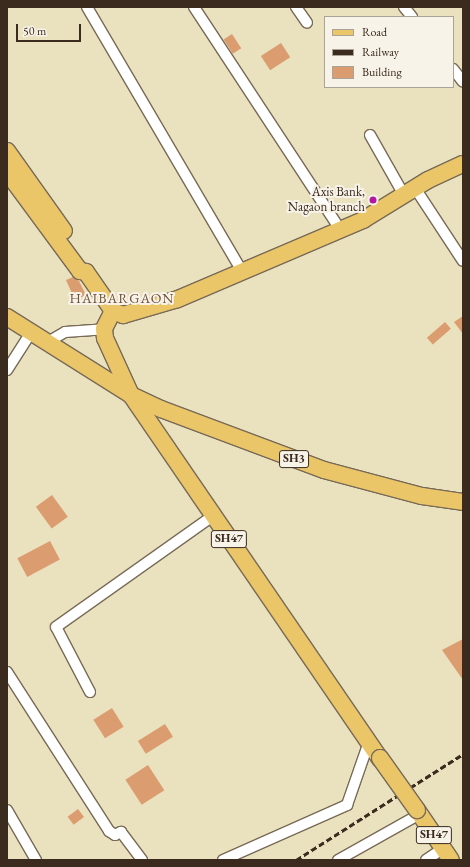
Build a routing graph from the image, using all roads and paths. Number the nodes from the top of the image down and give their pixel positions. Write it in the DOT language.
graph roads {
  1 [pos="87,7"];
  2 [pos="194,7"];
  3 [pos="296,7"];
  4 [pos="404,7"];
  5 [pos="411,16"];
  6 [pos="307,23"];
  7 [pos="454,70"];
  8 [pos="463,82"];
  9 [pos="370,135"];
  10 [pos="7,151"];
  11 [pos="463,164"];
  12 [pos="7,172"];
  13 [pos="410,192"];
  14 [pos="340,229"];
  15 [pos="463,261"];
  16 [pos="242,270"];
  17 [pos="86,272"];
  18 [pos="113,311"];
  19 [pos="7,318"];
  20 [pos="104,329"];
  21 [pos="30,334"];
  22 [pos="46,343"];
  23 [pos="7,370"];
  24 [pos="131,395"];
  25 [pos="463,502"];
  26 [pos="213,516"];
  27 [pos="7,672"];
  28 [pos="90,692"];
  29 [pos="369,742"];
  30 [pos="7,810"];
  31 [pos="418,812"];
  32 [pos="447,854"];
  33 [pos="36,860"];
  34 [pos="142,860"];
  35 [pos="223,860"];
  36 [pos="338,860"];
  37 [pos="426,860"];
  1 -- 16 [label="street"];
  2 -- 14 [label="street"];
  3 -- 6 [label="street"];
  4 -- 5 [label="street"];
  7 -- 8 [label="street"];
  9 -- 13 [label="street"];
  10 -- 17 [label="main road"];
  11 -- 13 [label="main road"];
  12 -- 17 [label="main road"];
  13 -- 14 [label="main road"];
  13 -- 15 [label="street"];
  14 -- 16 [label="main road"];
  16 -- 18 [label="main road"];
  17 -- 18 [label="main road"];
  18 -- 20 [label="main road"];
  19 -- 21 [label="main road, SH3"];
  20 -- 22 [label="street"];
  20 -- 24 [label="main road, SH47"];
  21 -- 22 [label="main road, SH3"];
  21 -- 23 [label="street"];
  22 -- 24 [label="main road, SH3"];
  24 -- 25 [label="main road, SH3"];
  24 -- 26 [label="main road, SH47"];
  26 -- 28 [label="street"];
  26 -- 29 [label="main road, SH47"];
  27 -- 34 [label="street"];
  29 -- 31 [label="main road, SH47, bridge"];
  29 -- 35 [label="street"];
  30 -- 33 [label="street"];
  31 -- 32 [label="main road, SH47"];
  31 -- 36 [label="street"];
  32 -- 37 [label="street"];
}
